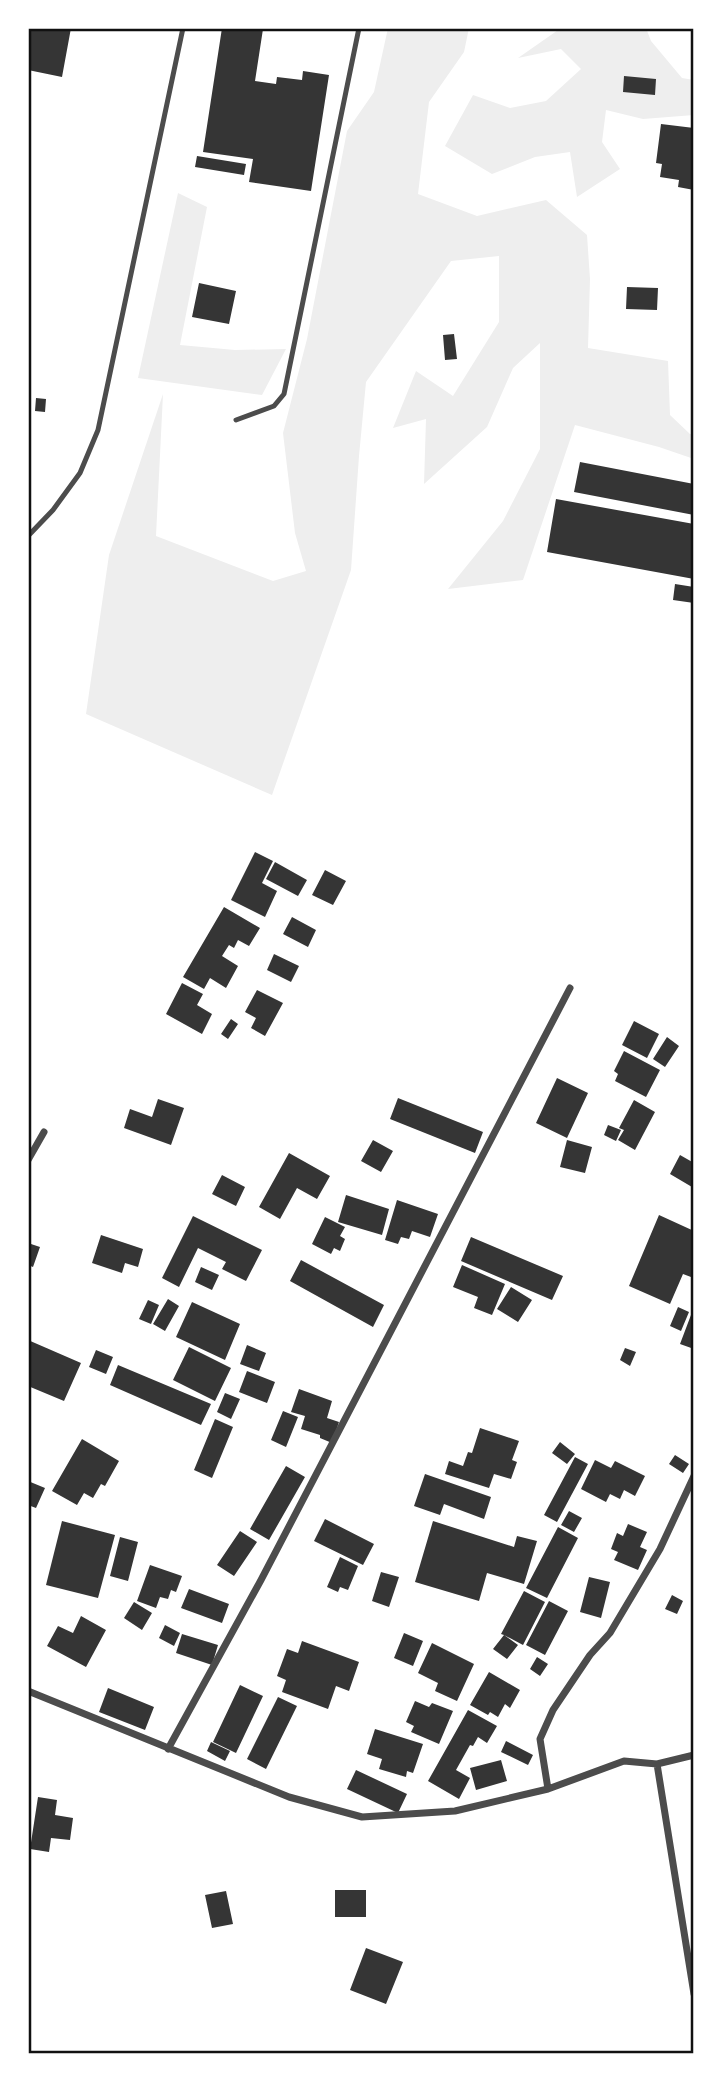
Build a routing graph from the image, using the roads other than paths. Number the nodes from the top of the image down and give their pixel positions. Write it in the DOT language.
graph roads {
  1 [pos="183,28"];
  2 [pos="359,28"];
  3 [pos="236,419"];
  4 [pos="28,537"];
  5 [pos="570,988"];
  6 [pos="44,1132"];
  7 [pos="28,1160"];
  8 [pos="694,1476"];
  9 [pos="28,1691"];
  10 [pos="168,1749"];
  11 [pos="694,1755"];
  12 [pos="657,1764"];
  13 [pos="548,1789"];
  14 [pos="694,1994"];
  1 -- 4 [label="lane"];
  2 -- 3 [label="lane"];
  5 -- 10 [label="street"];
  6 -- 7 [label="street"];
  8 -- 13 [label="street"];
  9 -- 10 [label="street"];
  10 -- 13 [label="street"];
  11 -- 12 [label="street"];
  12 -- 13 [label="street"];
  12 -- 14 [label="street"];
}
